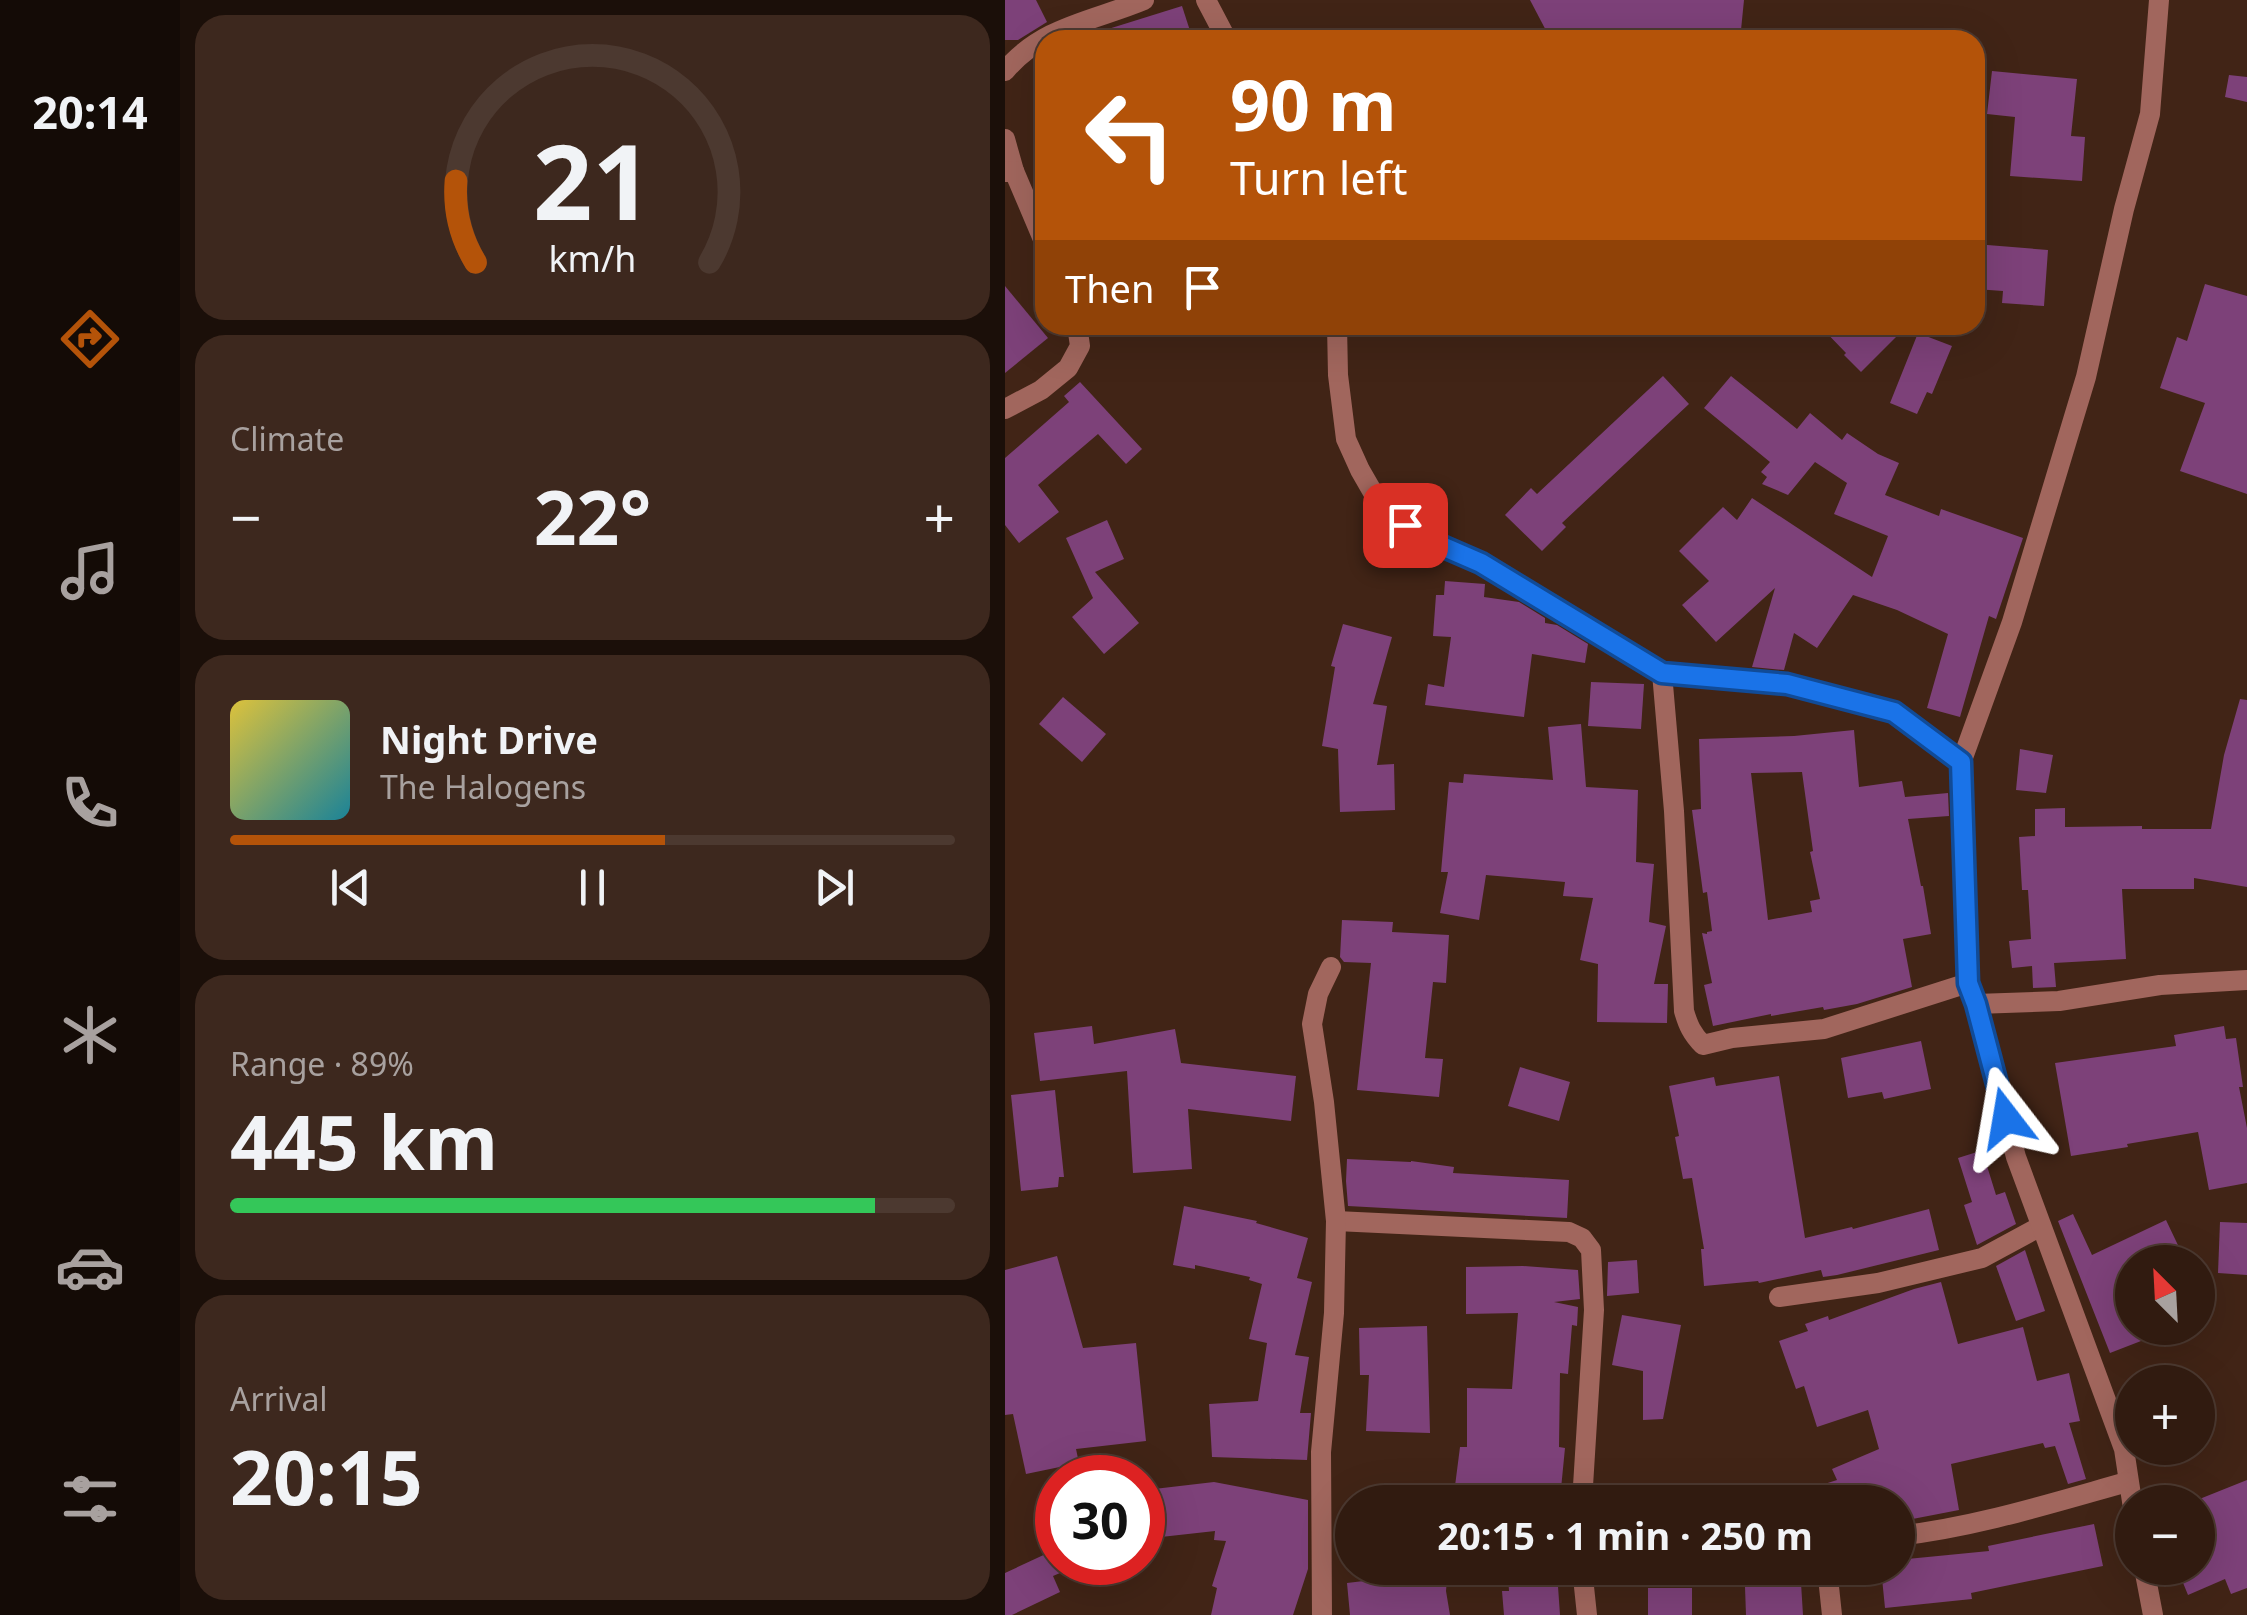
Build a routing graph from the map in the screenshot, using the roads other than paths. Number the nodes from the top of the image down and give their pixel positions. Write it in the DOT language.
graph roads {
  1 [pos="1144,0"];
  2 [pos="1206,0"];
  3 [pos="2159,0"];
  4 [pos="1062,30"];
  5 [pos="1222,30"];
  6 [pos="1035,44"];
  7 [pos="1005,72"];
  8 [pos="1005,139"];
  9 [pos="1009,172"];
  10 [pos="1035,224"];
  11 [pos="1079,335"];
  12 [pos="1337,335"];
  13 [pos="1005,410"];
  14 [pos="1662,673"];
  15 [pos="1961,762"];
  16 [pos="1331,967"];
  17 [pos="2247,980"];
  18 [pos="1968,983"];
  19 [pos="1976,1004"];
  20 [pos="1336,1221"];
  21 [pos="2041,1226"];
  22 [pos="1779,1297"];
  23 [pos="2127,1482"];
  24 [pos="1582,1485"];
  25 [pos="2128,1485"];
  26 [pos="1915,1533"];
  27 [pos="1584,1585"];
  28 [pos="1829,1585"];
  29 [pos="2147,1585"];
  30 [pos="1322,1615"];
  31 [pos="1587,1615"];
  32 [pos="1832,1615"];
  33 [pos="2153,1615"];
  1 -- 4 [label="street"];
  2 -- 5 [label="street"];
  3 -- 15 [label="street"];
  6 -- 7 [label="street"];
  8 -- 9 [label="street"];
  9 -- 10 [label="street"];
  11 -- 13 [label="street"];
  12 -- 14 [label="street"];
  14 -- 15 [label="street"];
  14 -- 18 [label="street"];
  15 -- 18 [label="street"];
  16 -- 20 [label="street"];
  17 -- 19 [label="street"];
  18 -- 19 [label="street"];
  19 -- 21 [label="street"];
  20 -- 24 [label="street"];
  20 -- 30 [label="street"];
  21 -- 22 [label="street"];
  21 -- 23 [label="street"];
  23 -- 25 [label="street"];
  23 -- 26 [label="street"];
  27 -- 31 [label="street"];
  28 -- 32 [label="street"];
  29 -- 33 [label="street"];
}
